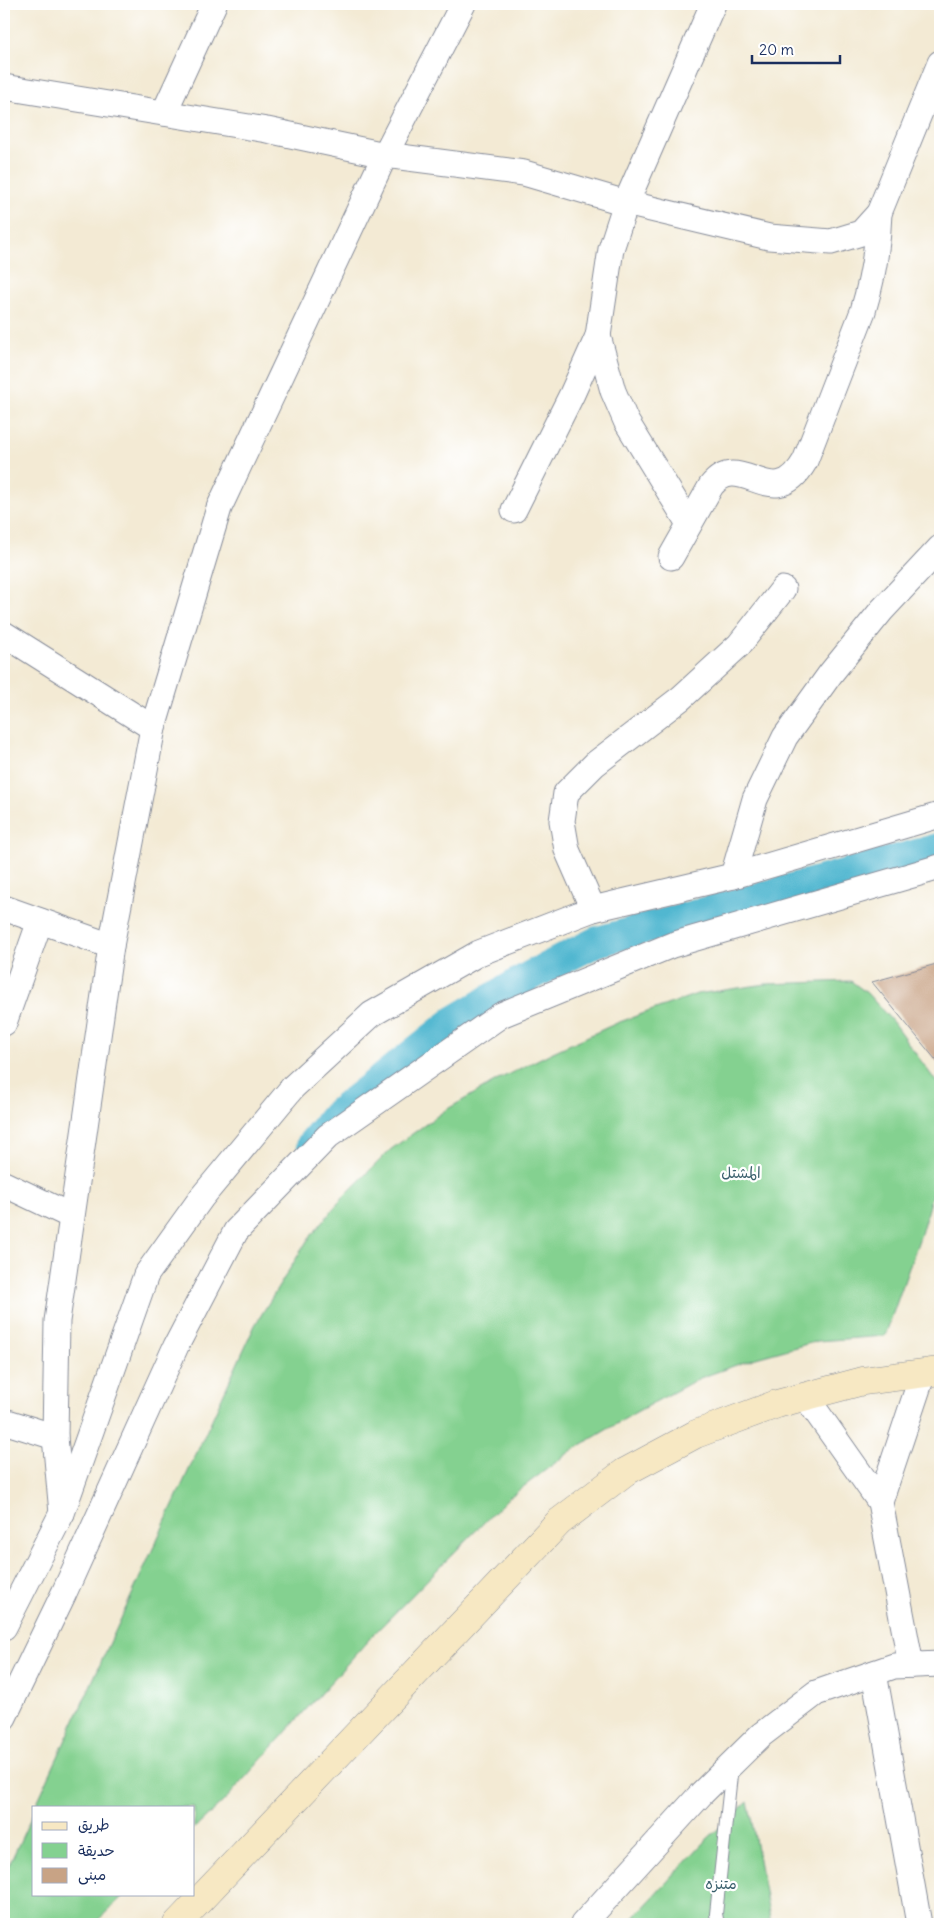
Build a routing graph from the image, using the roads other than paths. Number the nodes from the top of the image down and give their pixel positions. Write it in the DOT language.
graph roads {
  1 [pos="214,4"];
  2 [pos="463,4"];
  3 [pos="713,4"];
  4 [pos="940,62"];
  5 [pos="4,87"];
  6 [pos="164,113"];
  7 [pos="385,155"];
  8 [pos="626,202"];
  9 [pos="879,213"];
  10 [pos="598,336"];
  11 [pos="514,510"];
  12 [pos="689,524"];
  13 [pos="940,548"];
  14 [pos="670,557"];
  15 [pos="783,588"];
  16 [pos="4,634"];
  17 [pos="153,728"];
  18 [pos="940,815"];
  19 [pos="940,867"];
  20 [pos="733,876"];
  21 [pos="4,908"];
  22 [pos="593,909"];
  23 [pos="40,921"];
  24 [pos="111,946"];
  25 [pos="4,1023"];
  26 [pos="4,1184"];
  27 [pos="71,1216"];
  28 [pos="932,1372"];
  29 [pos="806,1397"];
  30 [pos="4,1421"];
  31 [pos="54,1437"];
  32 [pos="880,1502"];
  33 [pos="62,1513"];
  34 [pos="4,1627"];
  35 [pos="940,1664"];
  36 [pos="911,1665"];
  37 [pos="874,1673"];
  38 [pos="4,1717"];
  39 [pos="732,1764"];
  40 [pos="177,1924"];
  41 [pos="583,1924"];
  42 [pos="718,1924"];
  43 [pos="919,1924"];
  1 -- 6 [label="street"];
  2 -- 7 [label="street"];
  3 -- 8 [label="street"];
  4 -- 9 [label="street"];
  5 -- 6 [label="street"];
  6 -- 7 [label="street"];
  7 -- 8 [label="street"];
  7 -- 17 [label="street"];
  8 -- 9 [label="street"];
  8 -- 10 [label="street"];
  9 -- 12 [label="street"];
  10 -- 11 [label="street"];
  10 -- 12 [label="street"];
  12 -- 14 [label="street"];
  13 -- 20 [label="street"];
  15 -- 22 [label="street"];
  16 -- 17 [label="street"];
  17 -- 24 [label="street"];
  18 -- 20 [label="street"];
  19 -- 38 [label="street"];
  20 -- 22 [label="street"];
  21 -- 23 [label="street"];
  22 -- 33 [label="street"];
  23 -- 24 [label="street"];
  23 -- 25 [label="street"];
  24 -- 27 [label="street"];
  26 -- 27 [label="street"];
  27 -- 31 [label="street"];
  28 -- 29 [label="street"];
  28 -- 32 [label="street"];
  29 -- 32 [label="street"];
  29 -- 40 [label="street"];
  30 -- 31 [label="street"];
  31 -- 33 [label="street"];
  32 -- 36 [label="street"];
  33 -- 34 [label="street"];
  35 -- 36 [label="street"];
  36 -- 37 [label="street"];
  37 -- 39 [label="street"];
  37 -- 43 [label="street"];
  39 -- 41 [label="street"];
  39 -- 42 [label="lane"];
}
